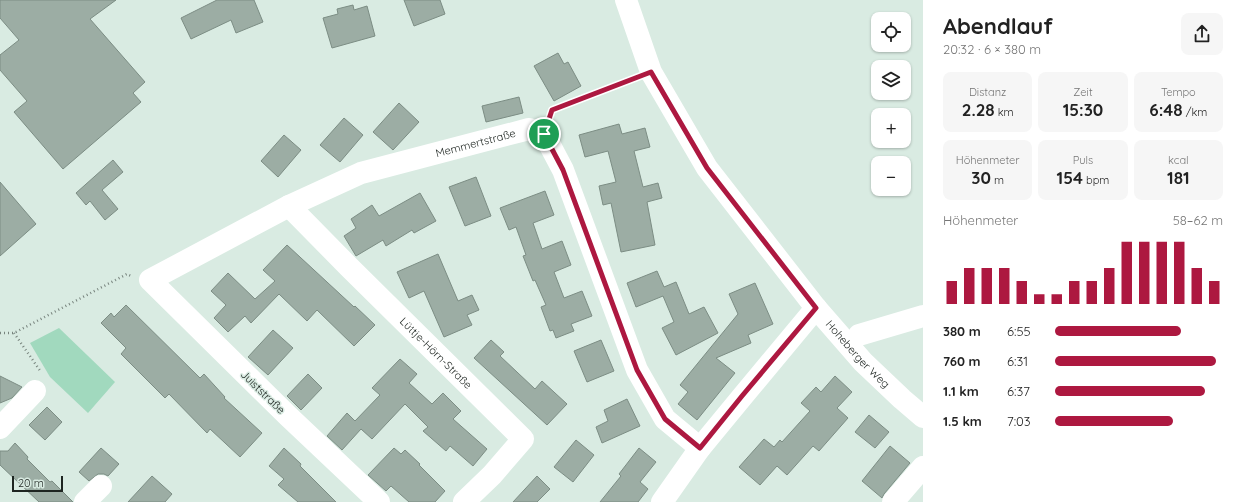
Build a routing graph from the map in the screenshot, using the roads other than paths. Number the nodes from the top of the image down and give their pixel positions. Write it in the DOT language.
graph roads {
  1 [pos="626,0"];
  2 [pos="290,206"];
  3 [pos="150,280"];
  4 [pos="816,308"];
  5 [pos="923,316"];
  6 [pos="859,335"];
  7 [pos="35,391"];
  8 [pos="923,416"];
  9 [pos="0,428"];
  10 [pos="700,448"];
  11 [pos="923,467"];
  12 [pos="101,486"];
  13 [pos="85,502"];
  14 [pos="379,502"];
  15 [pos="464,502"];
  16 [pos="662,502"];
  17 [pos="893,502"];
  1 -- 4 [label="street, Hoheberger Weg"];
  2 -- 3 [label="street, Memmertstraße"];
  2 -- 10 [label="street, Memmertstraße"];
  2 -- 15 [label="street, Lüttje-Hörn-Straße"];
  3 -- 14 [label="street, Juiststraße"];
  4 -- 8 [label="street, Hoheberger Weg"];
  4 -- 10 [label="street"];
  5 -- 6 [label="street"];
  7 -- 9 [label="street"];
  10 -- 16 [label="street"];
  11 -- 17 [label="street"];
  12 -- 13 [label="street"];
}
